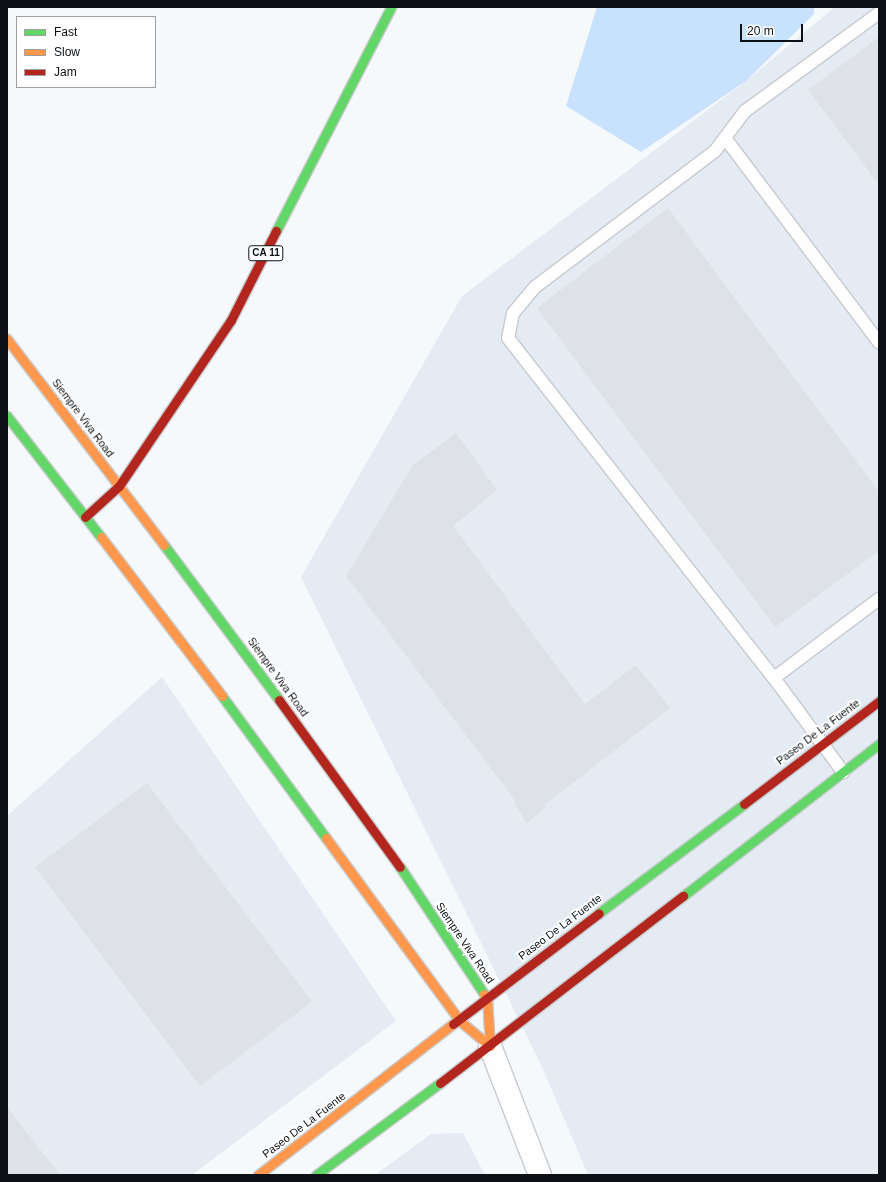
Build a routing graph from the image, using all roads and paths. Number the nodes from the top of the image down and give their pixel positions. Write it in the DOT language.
graph roads {
  1 [pos="391,7"];
  2 [pos="879,13"];
  3 [pos="725,138"];
  4 [pos="7,339"];
  5 [pos="879,342"];
  6 [pos="7,416"];
  7 [pos="119,486"];
  8 [pos="85,517"];
  9 [pos="879,599"];
  10 [pos="774,678"];
  11 [pos="879,701"];
  12 [pos="821,743"];
  13 [pos="879,744"];
  14 [pos="843,772"];
  15 [pos="487,998"];
  16 [pos="460,1020"];
  17 [pos="490,1046"];
  18 [pos="258,1175"];
  19 [pos="316,1175"];
  20 [pos="540,1175"];
  1 -- 7 [label="main road, CA 11"];
  2 -- 3 [label="lane"];
  3 -- 5 [label="lane"];
  3 -- 10 [label="lane"];
  4 -- 7 [label="main road, Siempre Viva Road"];
  6 -- 8 [label="main road"];
  7 -- 8 [label="main road, CA 11"];
  7 -- 15 [label="main road, Siempre Viva Road"];
  8 -- 16 [label="main road"];
  9 -- 10 [label="lane"];
  10 -- 12 [label="lane"];
  11 -- 12 [label="main road, Paseo De La Fuente"];
  12 -- 14 [label="lane"];
  12 -- 15 [label="main road, Paseo De La Fuente"];
  13 -- 14 [label="main road"];
  14 -- 17 [label="main road"];
  15 -- 16 [label="main road, Paseo De La Fuente"];
  15 -- 17 [label="main road, Siempre Viva Road"];
  16 -- 17 [label="main road"];
  16 -- 18 [label="main road, Paseo De La Fuente"];
  17 -- 19 [label="main road"];
  17 -- 20 [label="street"];
}
